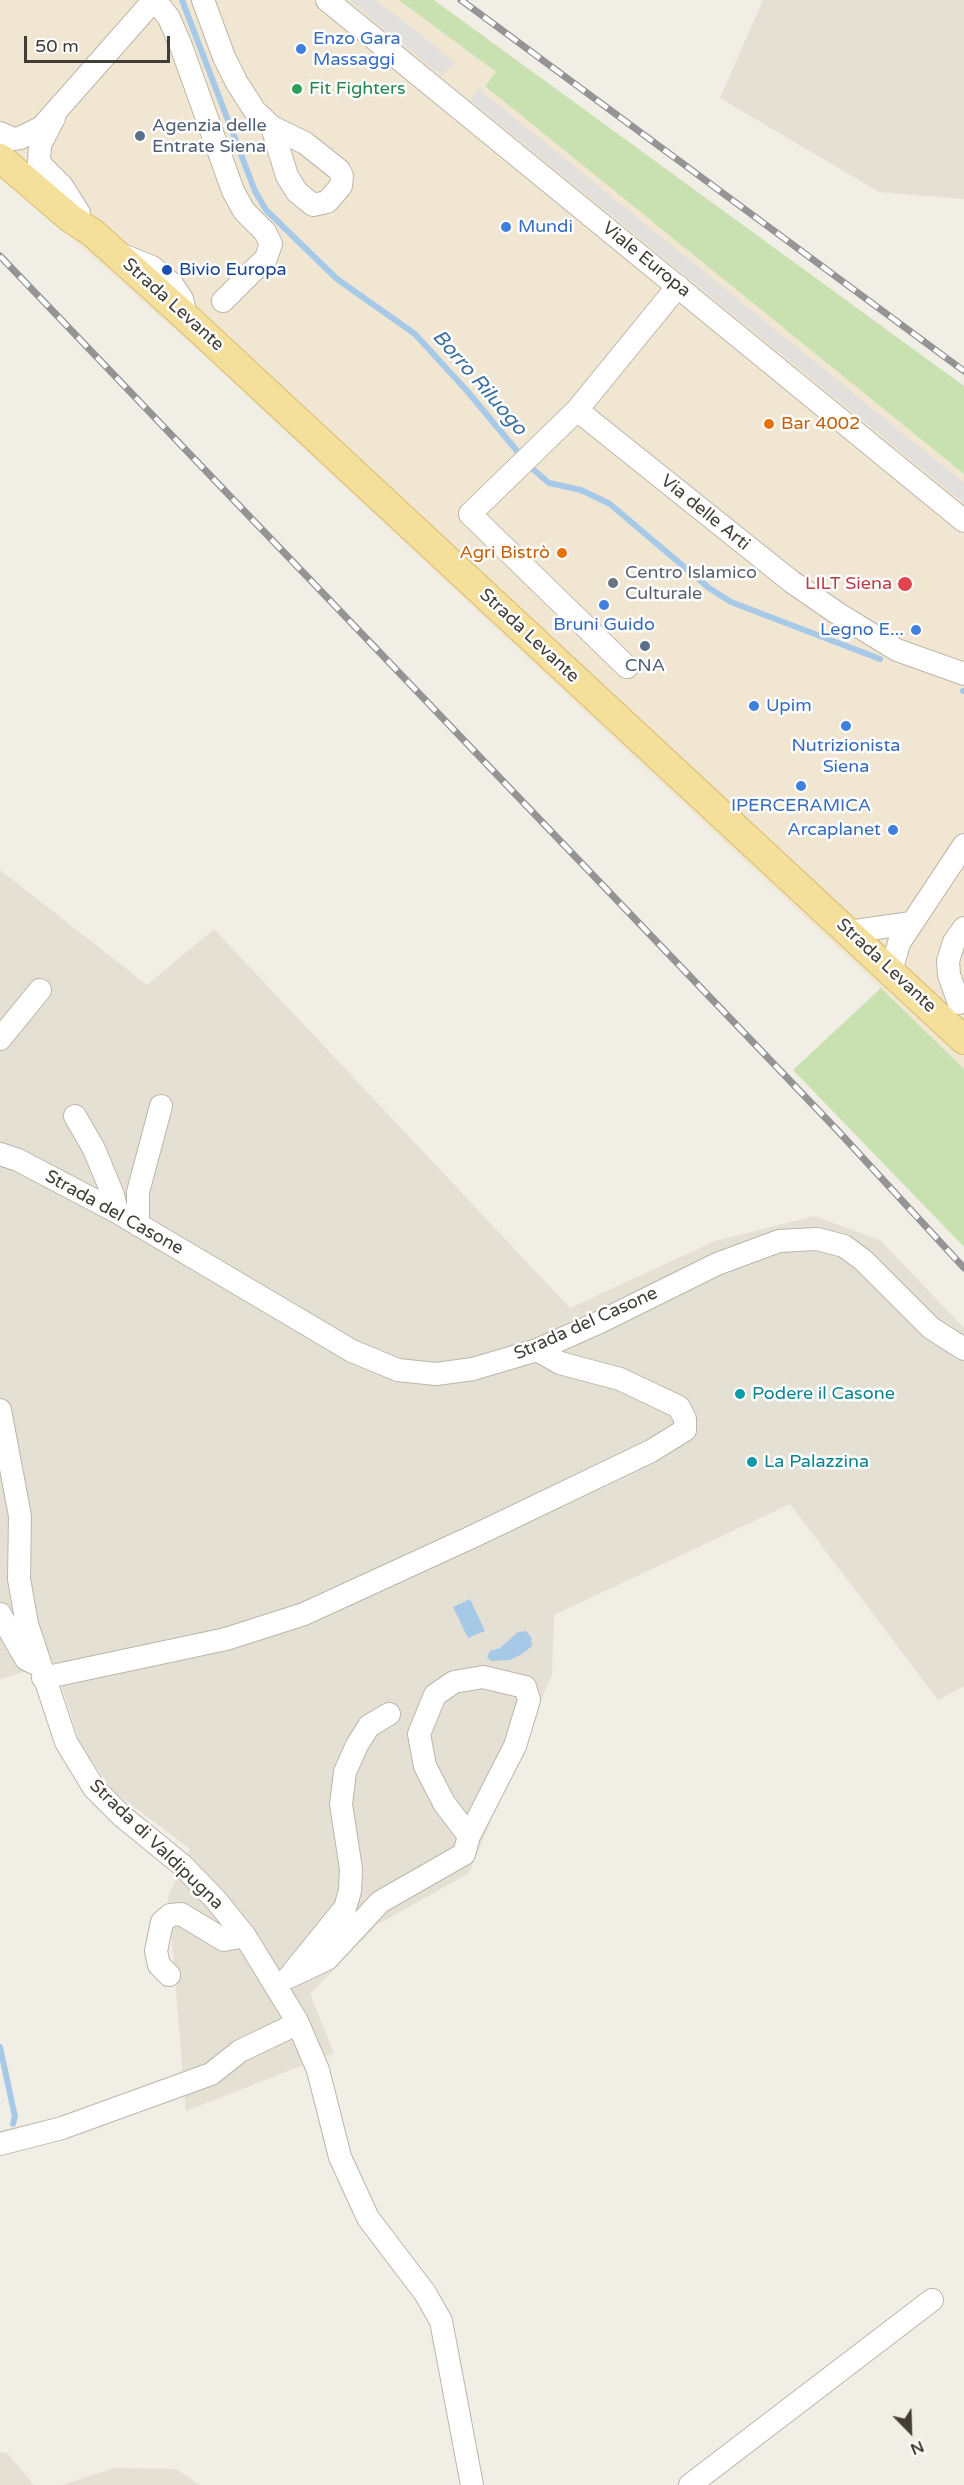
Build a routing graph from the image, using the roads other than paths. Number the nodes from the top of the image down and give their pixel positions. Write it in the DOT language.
graph roads {
  1 [pos="154,0"];
  2 [pos="203,0"];
  3 [pos="327,0"];
  4 [pos="56,114"];
  5 [pos="272,127"];
  6 [pos="0,133"];
  7 [pos="0,144"];
  8 [pos="0,158"];
  9 [pos="86,223"];
  10 [pos="678,286"];
  11 [pos="223,301"];
  12 [pos="577,410"];
  13 [pos="964,521"];
  14 [pos="627,667"];
  15 [pos="964,674"];
  16 [pos="964,845"];
  17 [pos="911,923"];
  18 [pos="964,928"];
  19 [pos="848,932"];
  20 [pos="891,972"];
  21 [pos="40,990"];
  22 [pos="953,1007"];
  23 [pos="0,1039"];
  24 [pos="964,1040"];
  25 [pos="161,1106"];
  26 [pos="75,1116"];
  27 [pos="0,1154"];
  28 [pos="117,1212"];
  29 [pos="138,1225"];
  30 [pos="964,1349"];
  31 [pos="537,1350"];
  32 [pos="0,1410"];
  33 [pos="0,1614"];
  34 [pos="42,1672"];
  35 [pos="389,1714"];
  36 [pos="469,1836"];
  37 [pos="245,1936"];
  38 [pos="169,1975"];
  39 [pos="284,1983"];
  40 [pos="297,2021"];
  41 [pos="0,2144"];
  42 [pos="932,2300"];
  43 [pos="472,2485"];
  44 [pos="690,2485"];
  1 -- 4 [label="street"];
  1 -- 11 [label="street"];
  2 -- 5 [label="street"];
  3 -- 10 [label="street, Viale Europa"];
  4 -- 6 [label="street"];
  4 -- 9 [label="street"];
  7 -- 9 [label="main road, Strada Levante"];
  8 -- 9 [label="main road, Strada Levante"];
  9 -- 19 [label="main road, Strada Levante"];
  10 -- 12 [label="street"];
  10 -- 13 [label="street, Viale Europa"];
  12 -- 14 [label="street"];
  12 -- 15 [label="street, Via delle Arti"];
  16 -- 17 [label="street"];
  17 -- 19 [label="street"];
  17 -- 20 [label="street"];
  18 -- 22 [label="street"];
  19 -- 20 [label="main road, Strada Levante"];
  20 -- 22 [label="main road, Strada Levante"];
  21 -- 23 [label="street"];
  22 -- 24 [label="main road, Strada Levante"];
  25 -- 29 [label="street"];
  26 -- 28 [label="street"];
  27 -- 28 [label="street, Strada del Casone"];
  28 -- 29 [label="street, Strada del Casone"];
  29 -- 31 [label="street, Strada del Casone"];
  30 -- 31 [label="street, Strada del Casone"];
  31 -- 34 [label="street"];
  32 -- 34 [label="street, Strada di Valdipugna"];
  33 -- 34 [label="street"];
  34 -- 37 [label="street, Strada di Valdipugna"];
  35 -- 39 [label="street"];
  36 -- 36 [label="street"];
  36 -- 39 [label="street"];
  37 -- 38 [label="street"];
  37 -- 39 [label="street, Strada di Valdipugna"];
  39 -- 40 [label="street, Strada di Valdipugna"];
  40 -- 41 [label="street"];
  40 -- 43 [label="street, Strada di Valdipugna"];
  42 -- 44 [label="street"];
}
